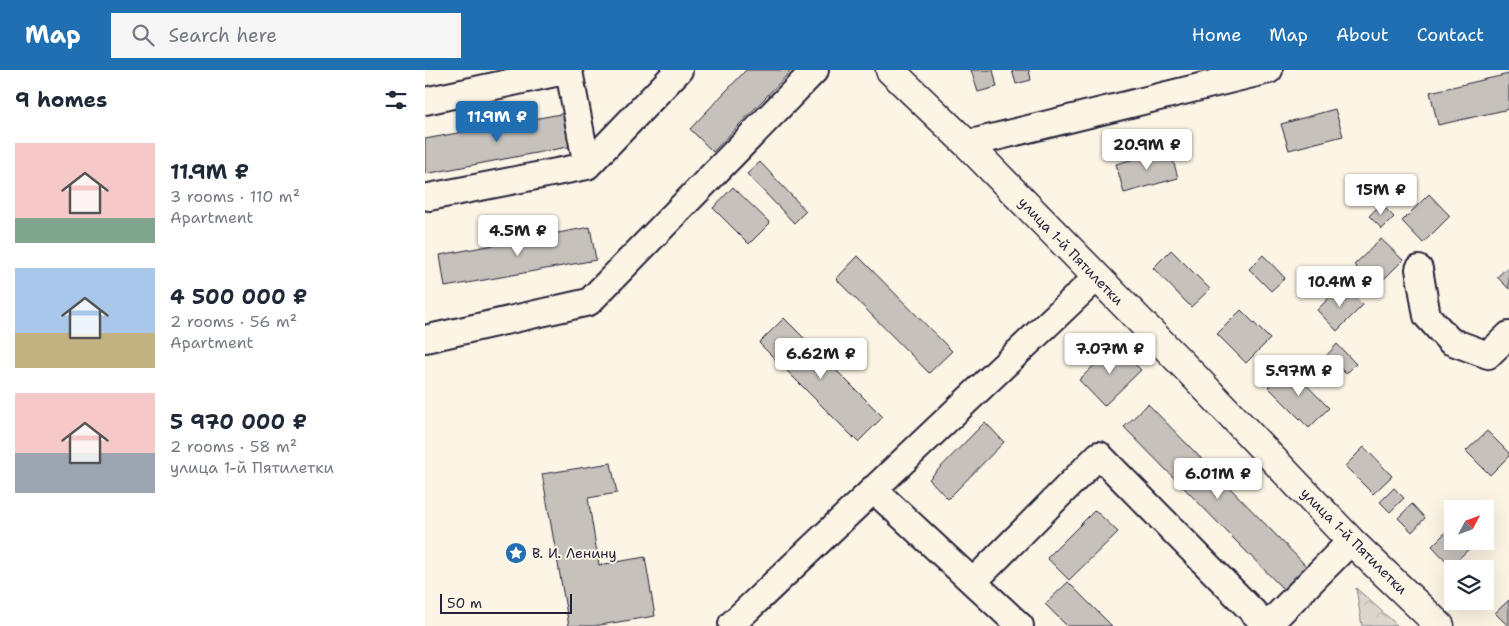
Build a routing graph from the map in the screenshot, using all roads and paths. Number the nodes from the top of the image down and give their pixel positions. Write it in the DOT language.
graph roads {
  1 [pos="569,70"];
  2 [pos="679,70"];
  3 [pos="815,70"];
  4 [pos="891,70"];
  5 [pos="1269,70"];
  6 [pos="425,101"];
  7 [pos="967,144"];
  8 [pos="587,166"];
  9 [pos="429,197"];
  10 [pos="1419,269"];
  11 [pos="1097,277"];
  12 [pos="1509,335"];
  13 [pos="425,339"];
  14 [pos="873,489"];
  15 [pos="1351,541"];
  16 [pos="973,582"];
  17 [pos="734,626"];
  18 [pos="1020,626"];
  19 [pos="1440,626"];
  1 -- 6 [label="lane"];
  1 -- 8 [label="lane"];
  2 -- 8 [label="lane"];
  3 -- 13 [label="lane"];
  4 -- 7 [label="main road, улица 1-й Пятилетки"];
  5 -- 7 [label="lane"];
  7 -- 11 [label="main road, улица 1-й Пятилетки"];
  8 -- 9 [label="lane"];
  10 -- 12 [label="lane"];
  11 -- 14 [label="lane"];
  11 -- 15 [label="main road, улица 1-й Пятилетки"];
  14 -- 16 [label="lane"];
  14 -- 17 [label="lane"];
  15 -- 16 [label="lane"];
  15 -- 19 [label="main road, улица 1-й Пятилетки"];
  16 -- 18 [label="lane"];
}
